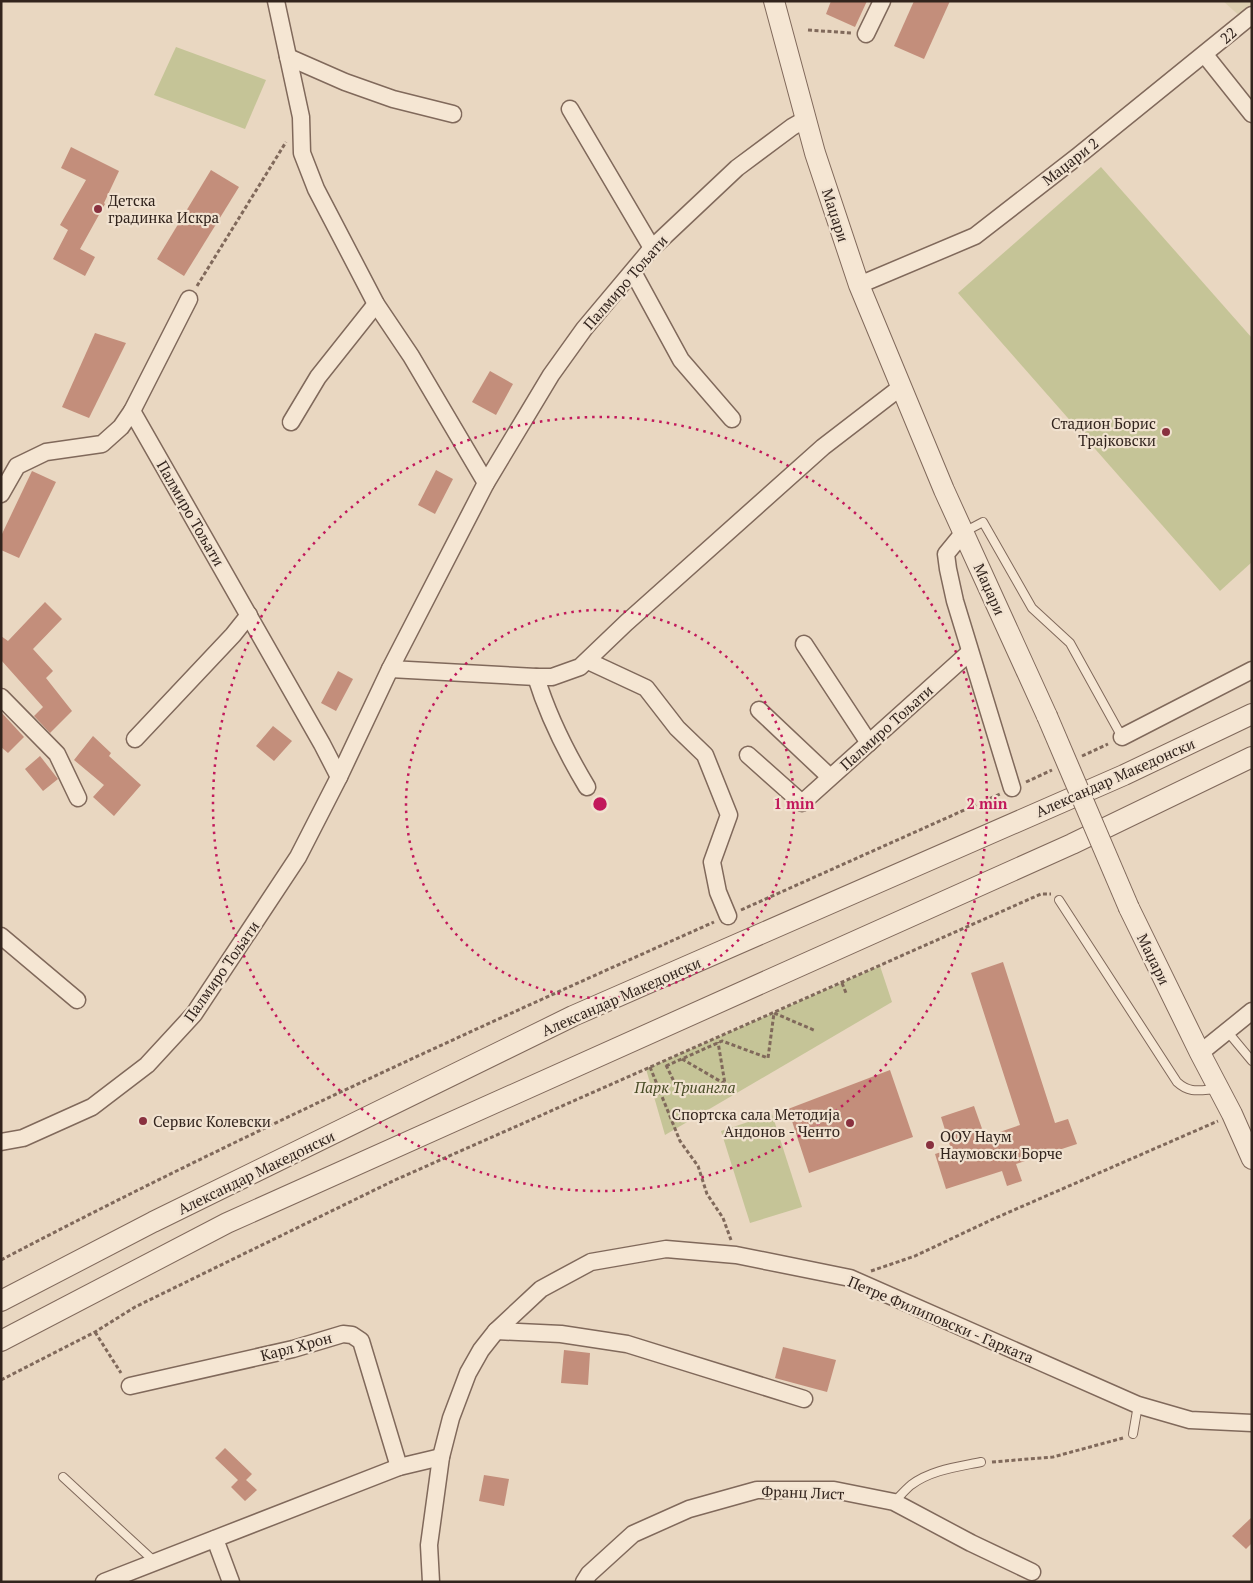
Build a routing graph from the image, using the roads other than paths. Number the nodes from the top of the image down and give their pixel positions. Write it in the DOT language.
graph roads {
  1 [pos="276,1"];
  2 [pos="774,1"];
  3 [pos="882,1"];
  4 [pos="1252,15"];
  5 [pos="866,34"];
  6 [pos="1205,55"];
  7 [pos="288,57"];
  8 [pos="570,109"];
  9 [pos="453,114"];
  10 [pos="1252,114"];
  11 [pos="806,119"];
  12 [pos="652,248"];
  13 [pos="633,272"];
  14 [pos="858,285"];
  15 [pos="189,299"];
  16 [pos="376,304"];
  17 [pos="901,387"];
  18 [pos="132,411"];
  19 [pos="732,419"];
  20 [pos="291,422"];
  21 [pos="486,483"];
  22 [pos="1,494"];
  23 [pos="964,532"];
  24 [pos="249,616"];
  25 [pos="804,644"];
  26 [pos="970,652"];
  27 [pos="588,661"];
  28 [pos="390,669"];
  29 [pos="1252,670"];
  30 [pos="536,677"];
  31 [pos="1,697"];
  32 [pos="759,710"];
  33 [pos="1252,714"];
  34 [pos="1122,737"];
  35 [pos="134,739"];
  36 [pos="869,743"];
  37 [pos="748,754"];
  38 [pos="1252,757"];
  39 [pos="340,777"];
  40 [pos="830,777"];
  41 [pos="587,787"];
  42 [pos="1012,788"];
  43 [pos="78,798"];
  44 [pos="1060,900"];
  45 [pos="728,916"];
  46 [pos="1,936"];
  47 [pos="77,1000"];
  48 [pos="1252,1011"];
  49 [pos="1227,1031"];
  50 [pos="1200,1053"];
  51 [pos="1252,1062"];
  52 [pos="1219,1089"];
  53 [pos="1,1142"];
  54 [pos="1252,1158"];
  55 [pos="1,1301"];
  56 [pos="496,1331"];
  57 [pos="1,1341"];
  58 [pos="130,1386"];
  59 [pos="804,1399"];
  60 [pos="1138,1405"];
  61 [pos="1252,1423"];
  62 [pos="1133,1434"];
  63 [pos="441,1457"];
  64 [pos="982,1462"];
  65 [pos="399,1467"];
  66 [pos="63,1477"];
  67 [pos="894,1502"];
  68 [pos="215,1539"];
  69 [pos="155,1562"];
  70 [pos="1032,1572"];
  71 [pos="104,1582"];
  72 [pos="231,1582"];
  73 [pos="430,1582"];
  74 [pos="584,1582"];
  1 -- 7 [label="street"];
  2 -- 11 [label="street, Маџари"];
  3 -- 5 [label="street"];
  4 -- 6 [label="street, 22"];
  6 -- 10 [label="street"];
  6 -- 14 [label="street, Маџари 2"];
  7 -- 9 [label="street"];
  7 -- 16 [label="street"];
  8 -- 12 [label="street"];
  11 -- 12 [label="street, Палмиро Тољати"];
  11 -- 14 [label="street, Маџари"];
  12 -- 13 [label="street, Палмиро Тољати"];
  13 -- 19 [label="street"];
  13 -- 21 [label="street, Палмиро Тољати"];
  14 -- 17 [label="street, Маџари"];
  15 -- 18 [label="street"];
  16 -- 20 [label="street"];
  16 -- 21 [label="street"];
  17 -- 23 [label="street, Маџари"];
  17 -- 27 [label="street"];
  18 -- 22 [label="street"];
  18 -- 24 [label="street, Палмиро Тољати"];
  21 -- 28 [label="street, Палмиро Тољати"];
  23 -- 26 [label="street"];
  23 -- 34 [label="lane"];
  23 -- 50 [label="street, Маџари, bridge"];
  24 -- 35 [label="street"];
  24 -- 39 [label="street, Палмиро Тољати"];
  25 -- 36 [label="street"];
  26 -- 36 [label="street, Палмиро Тољати"];
  26 -- 42 [label="street"];
  27 -- 30 [label="street"];
  27 -- 45 [label="street"];
  28 -- 30 [label="street"];
  28 -- 39 [label="street, Палмиро Тољати"];
  29 -- 34 [label="street"];
  30 -- 41 [label="street"];
  31 -- 43 [label="street"];
  32 -- 40 [label="street"];
  33 -- 55 [label="street, Александар Македонски"];
  36 -- 40 [label="street, Палмиро Тољати"];
  37 -- 40 [label="street, Палмиро Тољати"];
  38 -- 57 [label="street"];
  39 -- 53 [label="street, Палмиро Тољати"];
  44 -- 52 [label="lane"];
  46 -- 47 [label="street"];
  48 -- 49 [label="street"];
  49 -- 50 [label="street"];
  49 -- 51 [label="lane"];
  50 -- 52 [label="street, Маџари"];
  52 -- 54 [label="street, Маџари"];
  56 -- 59 [label="street"];
  56 -- 60 [label="street, Петре Филиповски - Гарката"];
  56 -- 63 [label="street, Петре Филиповски - Гарката"];
  58 -- 65 [label="street, Карл Хрон"];
  60 -- 61 [label="street, Петре Филиповски - Гарката"];
  60 -- 62 [label="lane"];
  63 -- 65 [label="street"];
  63 -- 73 [label="street, Петре Филиповски - Гарката"];
  64 -- 67 [label="lane"];
  65 -- 68 [label="street"];
  66 -- 69 [label="lane"];
  67 -- 70 [label="street, Франц Лист"];
  67 -- 74 [label="street, Франц Лист"];
  68 -- 69 [label="street"];
  68 -- 72 [label="street"];
  69 -- 71 [label="street"];
}
